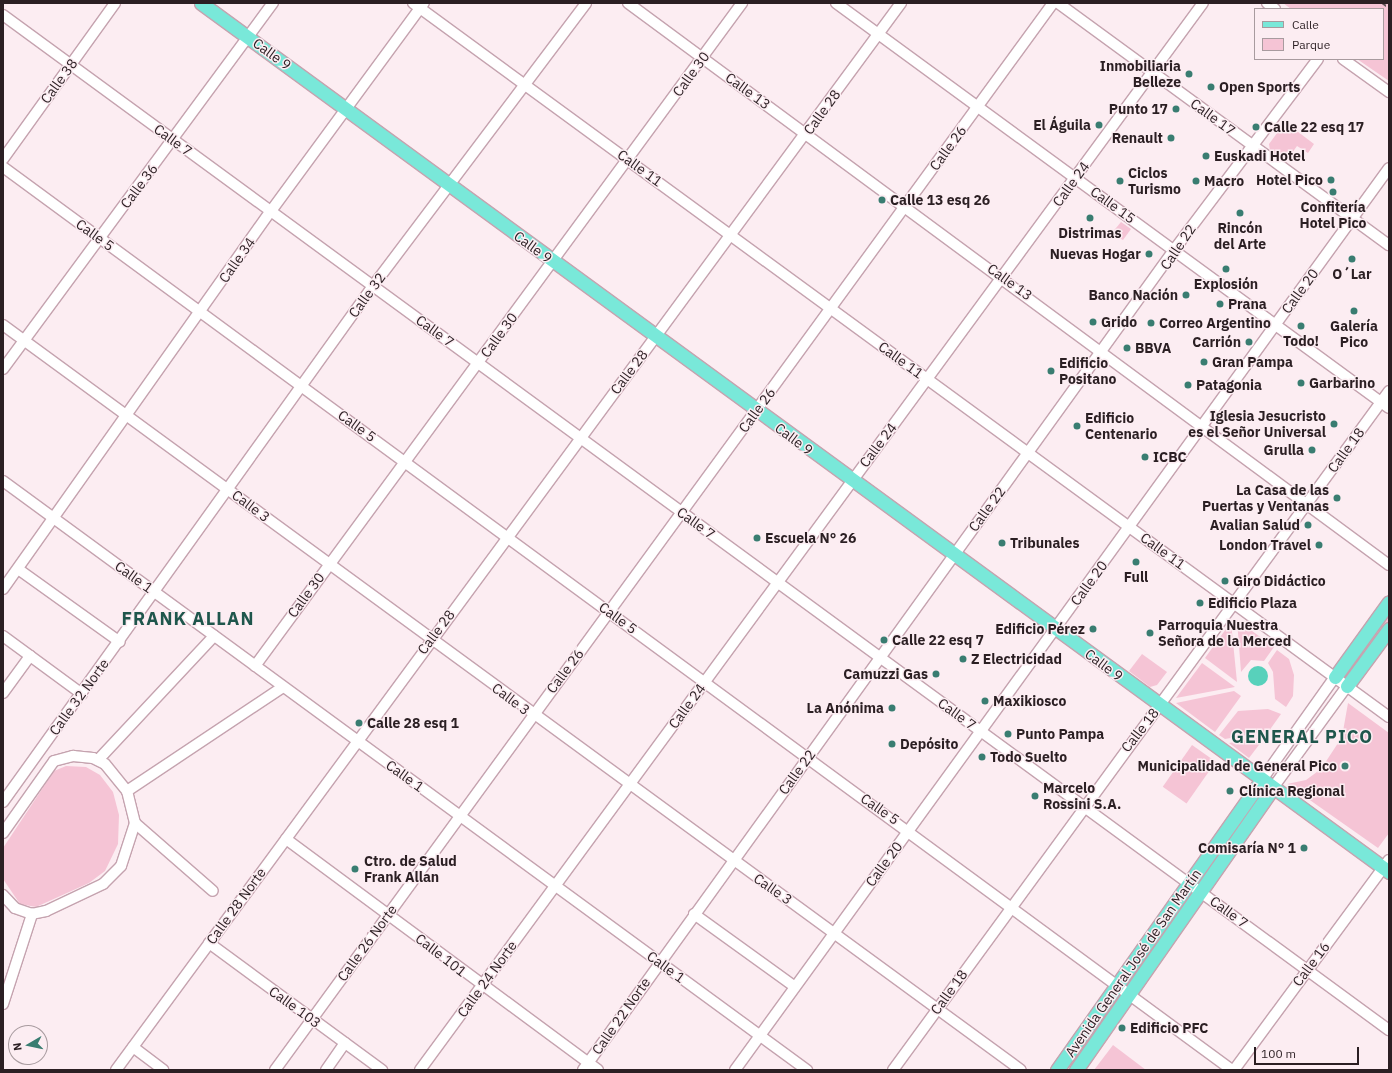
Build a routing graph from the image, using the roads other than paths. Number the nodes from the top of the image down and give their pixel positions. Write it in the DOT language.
graph roads {
  1 [pos="115,3"];
  2 [pos="201,3"];
  3 [pos="273,3"];
  4 [pos="586,3"];
  5 [pos="628,3"];
  6 [pos="742,3"];
  7 [pos="836,3"];
  8 [pos="901,3"];
  9 [pos="1053,3"];
  10 [pos="1058,3"];
  11 [pos="1204,3"];
  12 [pos="419,5"];
  13 [pos="3,15"];
  14 [pos="879,34"];
  15 [pos="249,37"];
  16 [pos="703,58"];
  17 [pos="1317,60"];
  18 [pos="1344,60"];
  19 [pos="71,65"];
  20 [pos="1152,73"];
  21 [pos="526,86"];
  22 [pos="1389,92"];
  23 [pos="978,106"];
  24 [pos="346,107"];
  25 [pos="806,133"];
  26 [pos="173,140"];
  27 [pos="1252,145"];
  28 [pos="3,159"];
  29 [pos="628,160"];
  30 [pos="3,167"];
  31 [pos="1389,168"];
  32 [pos="1076,178"];
  33 [pos="449,186"];
  34 [pos="905,206"];
  35 [pos="271,211"];
  36 [pos="1353,218"];
  37 [pos="731,235"];
  38 [pos="100,239"];
  39 [pos="1389,245"];
  40 [pos="1174,250"];
  41 [pos="553,261"];
  42 [pos="1002,277"];
  43 [pos="373,286"];
  44 [pos="831,308"];
  45 [pos="201,312"];
  46 [pos="3,325"];
  47 [pos="1275,325"];
  48 [pos="656,337"];
  49 [pos="24,340"];
  50 [pos="1103,351"];
  51 [pos="478,363"];
  52 [pos="3,369"];
  53 [pos="928,379"];
  54 [pos="302,386"];
  55 [pos="1389,391"];
  56 [pos="1385,405"];
  57 [pos="757,410"];
  58 [pos="126,415"];
  59 [pos="1201,427"];
  60 [pos="579,437"];
  61 [pos="1029,453"];
  62 [pos="405,462"];
  63 [pos="3,481"];
  64 [pos="851,481"];
  65 [pos="229,489"];
  66 [pos="1306,504"];
  67 [pos="681,512"];
  68 [pos="54,519"];
  69 [pos="1130,527"];
  70 [pos="508,537"];
  71 [pos="953,556"];
  72 [pos="329,563"];
  73 [pos="1389,565"];
  74 [pos="18,569"];
  75 [pos="777,582"];
  76 [pos="3,589"];
  77 [pos="156,593"];
  78 [pos="1389,602"];
  79 [pos="1234,603"];
  80 [pos="610,611"];
  81 [pos="1055,629"];
  82 [pos="1389,629"];
  83 [pos="3,636"];
  84 [pos="214,636"];
  85 [pos="431,638"];
  86 [pos="120,642"];
  87 [pos="30,656"];
  88 [pos="880,658"];
  89 [pos="255,666"];
  90 [pos="1335,677"];
  91 [pos="705,681"];
  92 [pos="1347,686"];
  93 [pos="283,687"];
  94 [pos="3,693"];
  95 [pos="82,694"];
  96 [pos="1159,706"];
  97 [pos="532,715"];
  98 [pos="1389,717"];
  99 [pos="980,731"];
  100 [pos="358,741"];
  101 [pos="807,758"];
  102 [pos="98,760"];
  103 [pos="1261,781"];
  104 [pos="629,785"];
  105 [pos="1272,789"];
  106 [pos="6,790"];
  107 [pos="127,791"];
  108 [pos="3,802"];
  109 [pos="1084,806"];
  110 [pos="460,816"];
  111 [pos="135,823"];
  112 [pos="908,830"];
  113 [pos="3,833"];
  114 [pos="286,839"];
  115 [pos="733,860"];
  116 [pos="1387,867"];
  117 [pos="1189,883"];
  118 [pos="554,888"];
  119 [pos="213,891"];
  120 [pos="1202,892"];
  121 [pos="3,895"];
  122 [pos="1010,908"];
  123 [pos="32,914"];
  124 [pos="388,914"];
  125 [pos="694,914"];
  126 [pos="834,932"];
  127 [pos="209,943"];
  128 [pos="659,962"];
  129 [pos="1306,969"];
  130 [pos="482,986"];
  131 [pos="794,986"];
  132 [pos="1123,990"];
  133 [pos="3,1004"];
  134 [pos="937,1008"];
  135 [pos="312,1019"];
  136 [pos="1389,1030"];
  137 [pos="759,1035"];
  138 [pos="345,1044"];
  139 [pos="133,1047"];
  140 [pos="586,1066"];
  141 [pos="116,1070"];
  142 [pos="163,1070"];
  143 [pos="275,1070"];
  144 [pos="326,1070"];
  145 [pos="382,1070"];
  146 [pos="420,1070"];
  147 [pos="598,1070"];
  148 [pos="735,1070"];
  149 [pos="806,1070"];
  150 [pos="893,1070"];
  151 [pos="1021,1070"];
  152 [pos="1057,1070"];
  153 [pos="1076,1070"];
  154 [pos="1233,1070"];
  1 -- 19 [label="street, Calle 38"];
  2 -- 15 [label="main road, Calle 9"];
  3 -- 15 [label="street, Calle 36"];
  4 -- 21 [label="street, Calle 32"];
  5 -- 16 [label="street, Calle 13"];
  6 -- 16 [label="street, Calle 30"];
  7 -- 14 [label="street, Calle 15"];
  8 -- 14 [label="street, Calle 28"];
  9 -- 23 [label="street, Calle 26"];
  10 -- 20 [label="street, Calle 17"];
  11 -- 20 [label="street, Calle 24"];
  12 -- 21 [label="street, Calle 11"];
  12 -- 24 [label="street, Calle 34"];
  13 -- 19 [label="street, Calle 7"];
  14 -- 23 [label="street, Calle 15"];
  14 -- 25 [label="street, Calle 28"];
  15 -- 24 [label="main road, Calle 9"];
  15 -- 26 [label="street, Calle 36"];
  16 -- 25 [label="street, Calle 13"];
  16 -- 29 [label="street, Calle 30"];
  17 -- 27 [label="street, Calle 22"];
  18 -- 22 [label="street"];
  19 -- 26 [label="street, Calle 7"];
  19 -- 28 [label="street, Calle 38"];
  20 -- 27 [label="street, Calle 17"];
  20 -- 32 [label="street, Calle 24"];
  21 -- 29 [label="street, Calle 11"];
  21 -- 33 [label="street, Calle 32"];
  23 -- 32 [label="street, Calle 15"];
  23 -- 34 [label="street, Calle 26"];
  24 -- 33 [label="main road, Calle 9"];
  24 -- 35 [label="street, Calle 34"];
  25 -- 34 [label="street, Calle 13"];
  25 -- 37 [label="street, Calle 28"];
  26 -- 35 [label="street, Calle 7"];
  26 -- 38 [label="street, Calle 36"];
  27 -- 36 [label="street, Calle 17"];
  27 -- 40 [label="street, Calle 22"];
  29 -- 37 [label="street, Calle 11"];
  29 -- 41 [label="street, Calle 30"];
  30 -- 38 [label="street, Calle 5"];
  31 -- 36 [label="street, Calle 20"];
  32 -- 40 [label="street, Calle 15"];
  32 -- 42 [label="street, Calle 24"];
  33 -- 41 [label="main road, Calle 9"];
  33 -- 43 [label="street, Calle 32"];
  34 -- 42 [label="street, Calle 13"];
  34 -- 44 [label="street, Calle 26"];
  35 -- 43 [label="street, Calle 7"];
  35 -- 45 [label="street, Calle 34"];
  36 -- 39 [label="street, Calle 17"];
  36 -- 47 [label="street, Calle 20"];
  37 -- 44 [label="street, Calle 11"];
  37 -- 48 [label="street, Calle 28"];
  38 -- 45 [label="street, Calle 5"];
  38 -- 49 [label="street, Calle 36"];
  40 -- 47 [label="street, Calle 15"];
  40 -- 50 [label="street, Calle 22"];
  41 -- 48 [label="main road, Calle 9"];
  41 -- 51 [label="street, Calle 30"];
  42 -- 50 [label="street, Calle 13"];
  42 -- 53 [label="street, Calle 24"];
  43 -- 51 [label="street, Calle 7"];
  43 -- 54 [label="street, Calle 32"];
  44 -- 53 [label="street, Calle 11"];
  44 -- 57 [label="street, Calle 26"];
  45 -- 54 [label="street, Calle 5"];
  45 -- 58 [label="street, Calle 34"];
  46 -- 49 [label="street, Calle 3"];
  47 -- 56 [label="street, Calle 15"];
  47 -- 59 [label="street, Calle 20"];
  48 -- 57 [label="main road, Calle 9"];
  48 -- 60 [label="street, Calle 28"];
  49 -- 52 [label="street, Calle 36"];
  49 -- 58 [label="street, Calle 3"];
  50 -- 59 [label="street, Calle 13"];
  50 -- 61 [label="street, Calle 22"];
  51 -- 60 [label="street, Calle 7"];
  51 -- 62 [label="street, Calle 30"];
  53 -- 61 [label="street, Calle 11"];
  53 -- 64 [label="street, Calle 24"];
  54 -- 62 [label="street, Calle 5"];
  54 -- 65 [label="street, Calle 32"];
  55 -- 56 [label="street, Calle 18"];
  56 -- 66 [label="street, Calle 18"];
  57 -- 64 [label="main road, Calle 9"];
  57 -- 67 [label="street, Calle 26"];
  58 -- 65 [label="street, Calle 3"];
  58 -- 68 [label="street, Calle 34"];
  59 -- 66 [label="street, Calle 13"];
  59 -- 69 [label="street, Calle 20"];
  60 -- 67 [label="street, Calle 7"];
  60 -- 70 [label="street, Calle 28"];
  61 -- 69 [label="street, Calle 11"];
  61 -- 71 [label="street, Calle 22"];
  62 -- 70 [label="street, Calle 5"];
  62 -- 72 [label="street, Calle 30"];
  63 -- 68 [label="street, Calle 1"];
  64 -- 71 [label="main road, Calle 9"];
  64 -- 75 [label="street, Calle 24"];
  65 -- 72 [label="street, Calle 3"];
  65 -- 77 [label="street, Calle 32"];
  66 -- 73 [label="street, Calle 13"];
  66 -- 79 [label="street, Calle 18"];
  67 -- 75 [label="street, Calle 7"];
  67 -- 80 [label="street, Calle 26"];
  68 -- 74 [label="street, Calle 34"];
  68 -- 77 [label="street, Calle 1"];
  69 -- 79 [label="street, Calle 11"];
  69 -- 81 [label="street, Calle 20"];
  70 -- 80 [label="street, Calle 5"];
  70 -- 85 [label="street, Calle 28"];
  71 -- 81 [label="main road, Calle 9"];
  71 -- 88 [label="street, Calle 22"];
  72 -- 85 [label="street, Calle 3"];
  72 -- 89 [label="street, Calle 30"];
  74 -- 76 [label="street, Calle 34"];
  74 -- 86 [label="street"];
  75 -- 88 [label="street, Calle 7"];
  75 -- 91 [label="street, Calle 24"];
  77 -- 84 [label="street, Calle 1"];
  77 -- 86 [label="street, Calle 32 Norte"];
  78 -- 90 [label="main road, Avenida General José de San Martín"];
  79 -- 90 [label="street, Calle 11"];
  79 -- 96 [label="street, Calle 18"];
  80 -- 91 [label="street, Calle 5"];
  80 -- 97 [label="street, Calle 26"];
  81 -- 96 [label="main road, Calle 9"];
  81 -- 99 [label="street, Calle 20"];
  82 -- 92 [label="main road, Avenida General José de San Martín"];
  83 -- 87 [label="street"];
  84 -- 89 [label="street, Calle 1"];
  84 -- 102 [label="street"];
  85 -- 97 [label="street, Calle 3"];
  85 -- 100 [label="street, Calle 28"];
  86 -- 95 [label="street, Calle 32 Norte"];
  87 -- 94 [label="street"];
  87 -- 95 [label="street"];
  88 -- 99 [label="street, Calle 7"];
  88 -- 101 [label="street, Calle 22"];
  89 -- 93 [label="street, Calle 1"];
  90 -- 92 [label="street, Calle 11"];
  90 -- 103 [label="street, Avenida General José de San Martín"];
  91 -- 101 [label="street, Calle 5"];
  91 -- 104 [label="street, Calle 24"];
  92 -- 98 [label="street, Calle 11"];
  92 -- 105 [label="street, Avenida General José de San Martín"];
  93 -- 100 [label="street, Calle 1"];
  93 -- 107 [label="street"];
  95 -- 106 [label="street, Calle 32 Norte"];
  96 -- 103 [label="main road, Calle 9"];
  96 -- 109 [label="street, Calle 18"];
  97 -- 104 [label="street, Calle 3"];
  97 -- 110 [label="street, Calle 26"];
  99 -- 109 [label="street, Calle 7"];
  99 -- 112 [label="street, Calle 20"];
  100 -- 110 [label="street, Calle 1"];
  100 -- 114 [label="street, Calle 28 Norte"];
  101 -- 112 [label="street, Calle 5"];
  101 -- 115 [label="street, Calle 22"];
  102 -- 107 [label="street"];
  102 -- 113 [label="street"];
  103 -- 105 [label="main road, Calle 9"];
  103 -- 117 [label="main road, Avenida General José de San Martín"];
  104 -- 115 [label="street, Calle 3"];
  104 -- 118 [label="street, Calle 24"];
  105 -- 116 [label="main road, Calle 9"];
  105 -- 120 [label="main road, Avenida General José de San Martín"];
  106 -- 108 [label="street, Calle 32 Norte"];
  107 -- 111 [label="street"];
  109 -- 117 [label="street, Calle 7"];
  109 -- 122 [label="street, Calle 18"];
  110 -- 118 [label="street, Calle 1"];
  110 -- 124 [label="street, Calle 26 Norte"];
  111 -- 119 [label="street"];
  111 -- 123 [label="street"];
  112 -- 122 [label="street, Calle 5"];
  112 -- 126 [label="street, Calle 20"];
  114 -- 124 [label="street, Calle 101"];
  114 -- 127 [label="street, Calle 28 Norte"];
  115 -- 125 [label="street, Calle 22"];
  115 -- 126 [label="street, Calle 3"];
  116 -- 129 [label="street, Calle 16"];
  117 -- 120 [label="street, Calle 7"];
  117 -- 132 [label="main road, Avenida General José de San Martín"];
  118 -- 128 [label="street, Calle 1"];
  118 -- 130 [label="street, Calle 24 Norte"];
  120 -- 129 [label="street, Calle 7"];
  120 -- 132 [label="main road, Avenida General José de San Martín"];
  121 -- 123 [label="street"];
  122 -- 132 [label="street, Calle 5"];
  122 -- 134 [label="street, Calle 18"];
  123 -- 133 [label="street"];
  124 -- 130 [label="street, Calle 101"];
  124 -- 135 [label="street, Calle 26 Norte"];
  125 -- 128 [label="street, Calle 22"];
  125 -- 131 [label="street"];
  126 -- 131 [label="street, Calle 20"];
  126 -- 134 [label="street, Calle 3"];
  127 -- 135 [label="street, Calle 103"];
  127 -- 139 [label="street, Calle 28 Norte"];
  128 -- 137 [label="street, Calle 1"];
  128 -- 140 [label="street, Calle 22 Norte"];
  129 -- 136 [label="street, Calle 7"];
  129 -- 154 [label="street, Calle 16"];
  130 -- 140 [label="street, Calle 101"];
  130 -- 146 [label="street, Calle 24 Norte"];
  131 -- 137 [label="street, Calle 20"];
  132 -- 152 [label="main road, Avenida General José de San Martín"];
  132 -- 153 [label="main road, Avenida General José de San Martín"];
  132 -- 154 [label="street, Calle 5"];
  134 -- 150 [label="street, Calle 18"];
  134 -- 151 [label="street, Calle 3"];
  135 -- 138 [label="street, Calle 103"];
  135 -- 143 [label="street, Calle 26 Norte"];
  137 -- 148 [label="street, Calle 20"];
  137 -- 149 [label="street, Calle 1"];
  138 -- 144 [label="street"];
  138 -- 145 [label="street, Calle 103"];
  139 -- 141 [label="street, Calle 28 Norte"];
  139 -- 142 [label="street"];
  140 -- 147 [label="street, Calle 101"];
}
